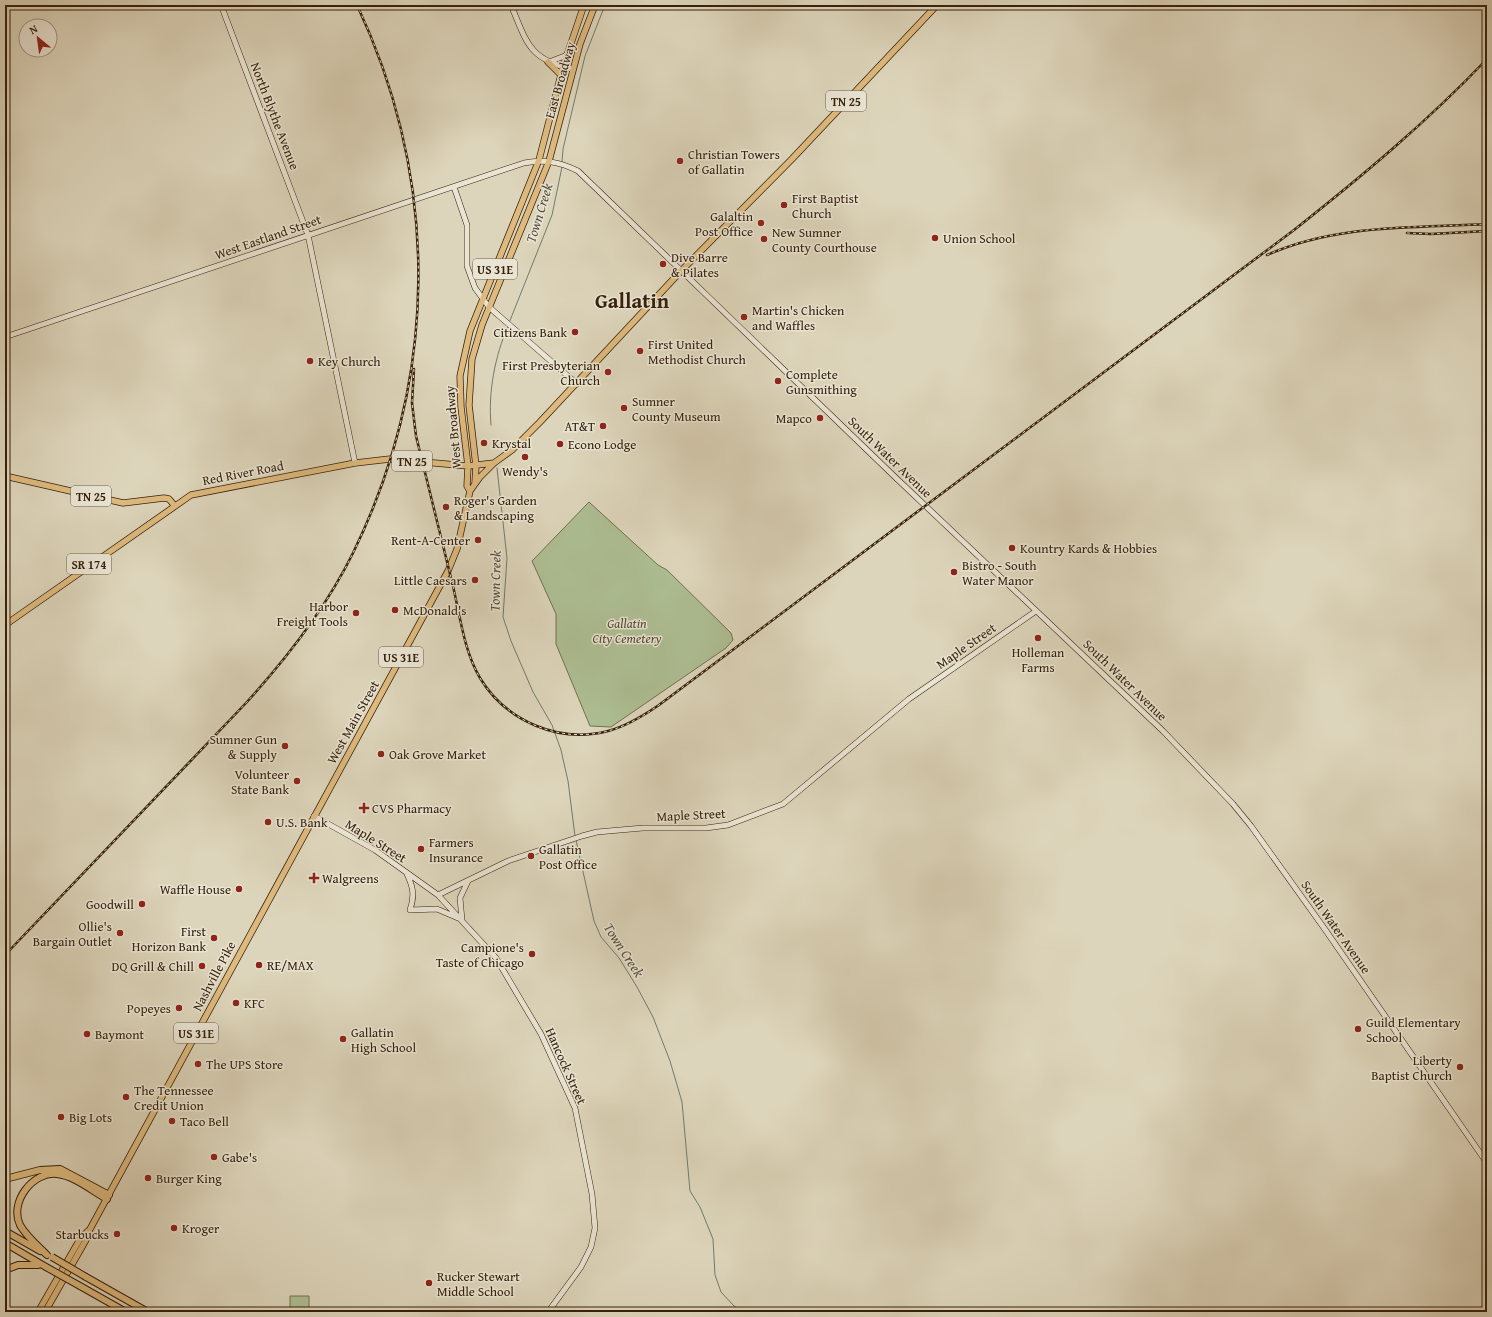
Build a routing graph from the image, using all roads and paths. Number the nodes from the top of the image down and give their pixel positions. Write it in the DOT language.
graph roads {
  1 [pos="221,5"];
  2 [pos="511,5"];
  3 [pos="584,5"];
  4 [pos="595,5"];
  5 [pos="937,5"];
  6 [pos="567,55"];
  7 [pos="548,62"];
  8 [pos="563,67"];
  9 [pos="574,69"];
  10 [pos="561,75"];
  11 [pos="539,160"];
  12 [pos="549,161"];
  13 [pos="567,166"];
  14 [pos="454,187"];
  15 [pos="308,235"];
  16 [pos="681,271"];
  17 [pos="483,299"];
  18 [pos="489,307"];
  19 [pos="5,337"];
  20 [pos="460,381"];
  21 [pos="470,381"];
  22 [pos="577,384"];
  23 [pos="355,463"];
  24 [pos="494,463"];
  25 [pos="468,466"];
  26 [pos="476,466"];
  27 [pos="5,476"];
  28 [pos="475,485"];
  29 [pos="470,491"];
  30 [pos="174,505"];
  31 [pos="1036,611"];
  32 [pos="5,625"];
  33 [pos="314,816"];
  34 [pos="406,872"];
  35 [pos="468,881"];
  36 [pos="438,895"];
  37 [pos="462,921"];
  38 [pos="1487,1162"];
  39 [pos="5,1179"];
  40 [pos="108,1197"];
  41 [pos="5,1231"];
  42 [pos="89,1231"];
  43 [pos="5,1243"];
  44 [pos="49,1256"];
  45 [pos="46,1267"];
  46 [pos="5,1270"];
  47 [pos="38,1312"];
  48 [pos="45,1312"];
  49 [pos="126,1312"];
  50 [pos="148,1312"];
  51 [pos="548,1312"];
  1 -- 15 [label="street, North Blythe Avenue"];
  2 -- 7 [label="street"];
  3 -- 6 [label="main road, East Broadway / US 31E"];
  4 -- 9 [label="main road, East Broadway / US 31E"];
  5 -- 16 [label="main road, TN 25"];
  6 -- 7 [label="street"];
  6 -- 8 [label="main road, East Broadway / US 31E"];
  7 -- 8 [label="street"];
  7 -- 10 [label="main road"];
  8 -- 9 [label="street"];
  8 -- 10 [label="main road, East Broadway / US 31E"];
  9 -- 12 [label="main road, East Broadway / US 31E"];
  10 -- 11 [label="main road, East Broadway / US 31E"];
  11 -- 12 [label="street, West Eastland Street"];
  11 -- 14 [label="street, West Eastland Street"];
  11 -- 17 [label="main road, West Broadway / US 31E"];
  12 -- 13 [label="street, West Eastland Street"];
  12 -- 18 [label="main road, US 31E"];
  13 -- 16 [label="street, South Water Avenue"];
  14 -- 15 [label="street, West Eastland Street"];
  14 -- 17 [label="street"];
  15 -- 19 [label="street, West Eastland Street"];
  15 -- 23 [label="street, North Blythe Avenue"];
  16 -- 22 [label="main road, TN 25"];
  16 -- 31 [label="street, South Water Avenue"];
  17 -- 18 [label="street"];
  17 -- 20 [label="main road, West Broadway / US 31E"];
  18 -- 21 [label="main road, US 31E"];
  18 -- 22 [label="street"];
  20 -- 21 [label="main road"];
  20 -- 25 [label="main road, West Broadway / US 31E"];
  21 -- 26 [label="main road, US 31E"];
  22 -- 24 [label="main road, TN 25"];
  23 -- 25 [label="main road, Red River Road / TN 25"];
  23 -- 30 [label="main road, Red River Road / TN 25"];
  24 -- 26 [label="main road, Red River Road / TN 25"];
  24 -- 28 [label="main road, West Main Street"];
  25 -- 26 [label="main road, Red River Road / TN 25"];
  25 -- 29 [label="main road, West Broadway / US 31E"];
  26 -- 28 [label="main road, West Broadway / US 31E"];
  27 -- 30 [label="main road, TN 25"];
  28 -- 29 [label="main road, West Main Street / US 31E"];
  29 -- 33 [label="main road, West Main Street / US 31E"];
  30 -- 32 [label="main road, SR 174"];
  31 -- 35 [label="street, Maple Street"];
  31 -- 38 [label="street, South Water Avenue"];
  33 -- 34 [label="street, Maple Street"];
  33 -- 40 [label="main road, Nashville Pike / US 31E"];
  34 -- 36 [label="street, Maple Street"];
  34 -- 37 [label="street"];
  35 -- 36 [label="street, Maple Street"];
  35 -- 37 [label="street"];
  36 -- 37 [label="street, Hancock Street"];
  37 -- 51 [label="street, Hancock Street"];
  39 -- 40 [label="highway"];
  40 -- 42 [label="main road, Nashville Pike / US 31E"];
  40 -- 44 [label="highway"];
  41 -- 44 [label="highway"];
  42 -- 47 [label="main road, Nashville Pike / US 31E"];
  42 -- 48 [label="main road, Nashville Pike / US 31E"];
  43 -- 45 [label="highway"];
  44 -- 50 [label="highway, bridge"];
  45 -- 46 [label="highway"];
  45 -- 49 [label="highway, bridge"];
}
